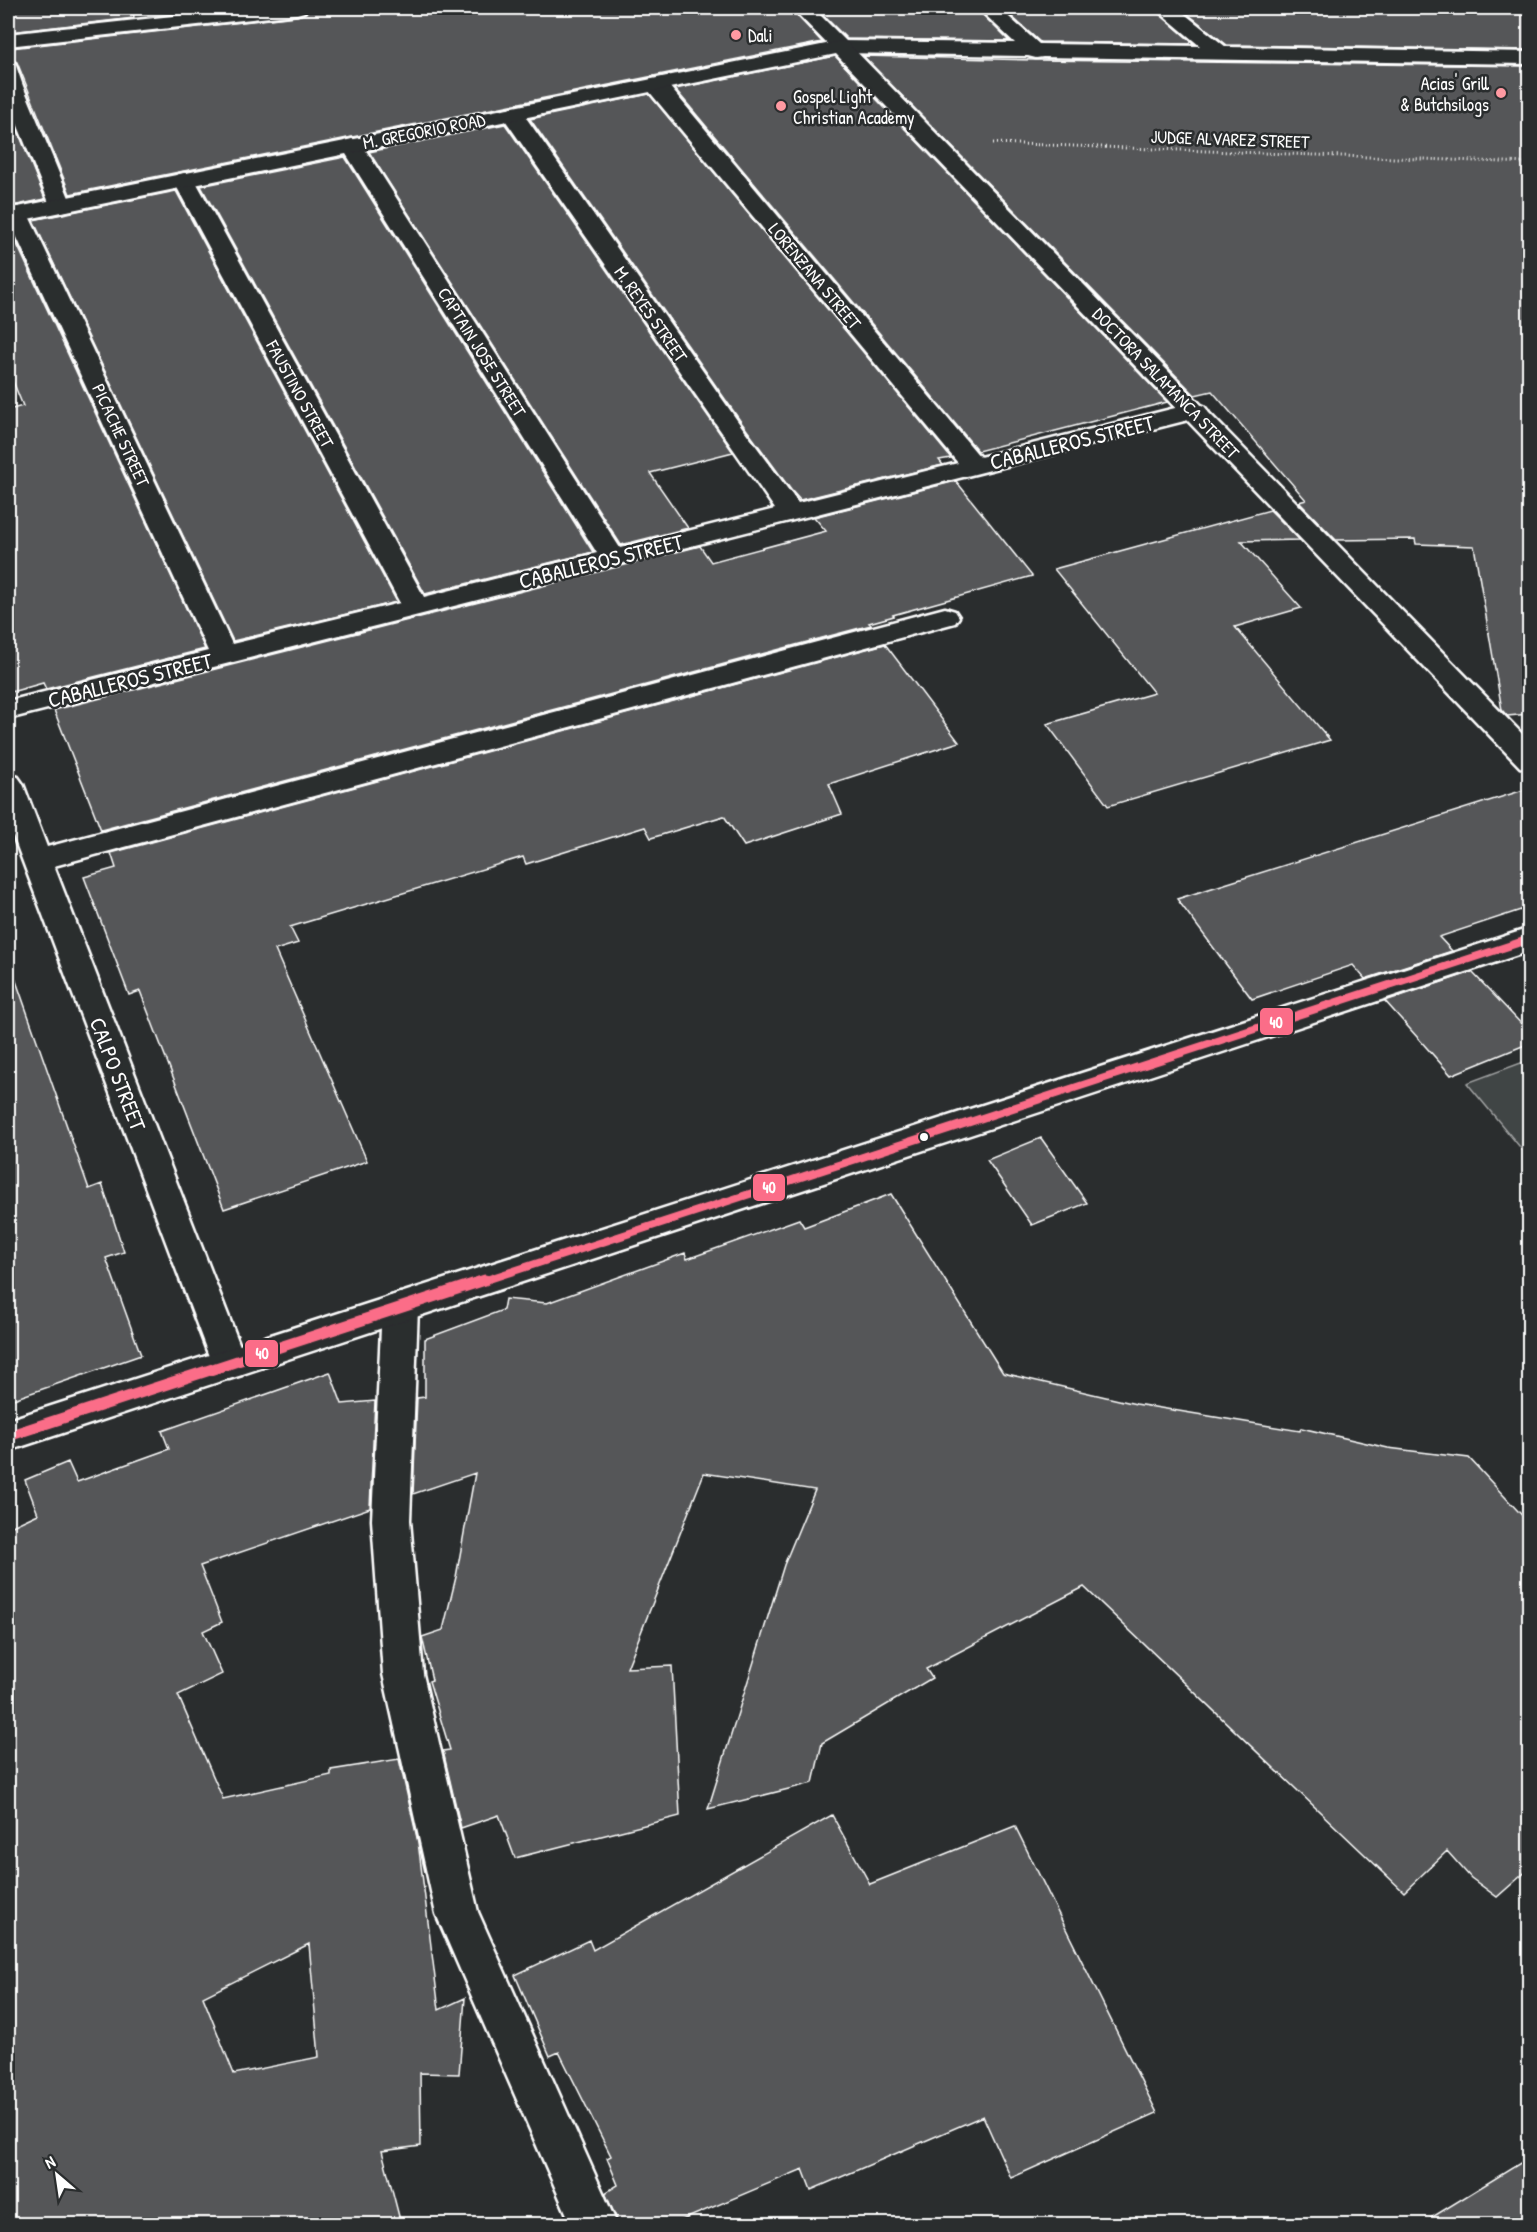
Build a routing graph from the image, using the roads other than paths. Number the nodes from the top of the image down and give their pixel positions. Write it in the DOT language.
graph roads {
  1 [pos="297,8"];
  2 [pos="802,8"];
  3 [pos="988,8"];
  4 [pos="1165,8"];
  5 [pos="8,39"];
  6 [pos="841,47"];
  7 [pos="1036,52"];
  8 [pos="1221,53"];
  9 [pos="1530,58"];
  10 [pos="8,67"];
  11 [pos="656,85"];
  12 [pos="512,114"];
  13 [pos="352,146"];
  14 [pos="184,180"];
  15 [pos="61,205"];
  16 [pos="12,215"];
  17 [pos="1194,411"];
  18 [pos="975,466"];
  19 [pos="792,513"];
  20 [pos="613,558"];
  21 [pos="416,607"];
  22 [pos="945,617"];
  23 [pos="224,656"];
  24 [pos="8,710"];
  25 [pos="1530,760"];
  26 [pos="8,784"];
  27 [pos="36,860"];
  28 [pos="1530,939"];
  29 [pos="400,1307"];
  30 [pos="229,1364"];
  31 [pos="8,1436"];
  32 [pos="594,2224"];
  1 -- 5 [label="street"];
  2 -- 6 [label="street, DOCTORA SALAMANCA STREET"];
  3 -- 7 [label="street"];
  4 -- 8 [label="street"];
  6 -- 7 [label="street, M. GREGORIO ROAD"];
  6 -- 11 [label="street, M. GREGORIO ROAD"];
  6 -- 17 [label="street, DOCTORA SALAMANCA STREET"];
  7 -- 8 [label="street, M. GREGORIO ROAD"];
  8 -- 9 [label="street, M. GREGORIO ROAD"];
  10 -- 15 [label="street"];
  11 -- 12 [label="street, M. GREGORIO ROAD"];
  11 -- 18 [label="street, LORENZANA STREET"];
  12 -- 13 [label="street, M. GREGORIO ROAD"];
  12 -- 19 [label="street, M. REYES STREET"];
  13 -- 14 [label="street, M. GREGORIO ROAD"];
  13 -- 20 [label="street, CAPTAIN JOSE STREET"];
  14 -- 15 [label="street, M. GREGORIO ROAD"];
  14 -- 21 [label="street, FAUSTINO STREET"];
  15 -- 16 [label="street, M. GREGORIO ROAD"];
  16 -- 23 [label="street, PICACHE STREET"];
  17 -- 18 [label="street, CABALLEROS STREET"];
  17 -- 25 [label="street, DOCTORA SALAMANCA STREET"];
  18 -- 19 [label="street, CABALLEROS STREET"];
  19 -- 20 [label="street, CABALLEROS STREET"];
  20 -- 21 [label="street, CABALLEROS STREET"];
  21 -- 23 [label="street, CABALLEROS STREET"];
  22 -- 27 [label="street"];
  23 -- 24 [label="street, CABALLEROS STREET"];
  26 -- 27 [label="street, CALPO STREET"];
  27 -- 30 [label="street, CALPO STREET"];
  28 -- 29 [label="street"];
  29 -- 30 [label="street"];
  29 -- 32 [label="street"];
  30 -- 31 [label="street"];
}
